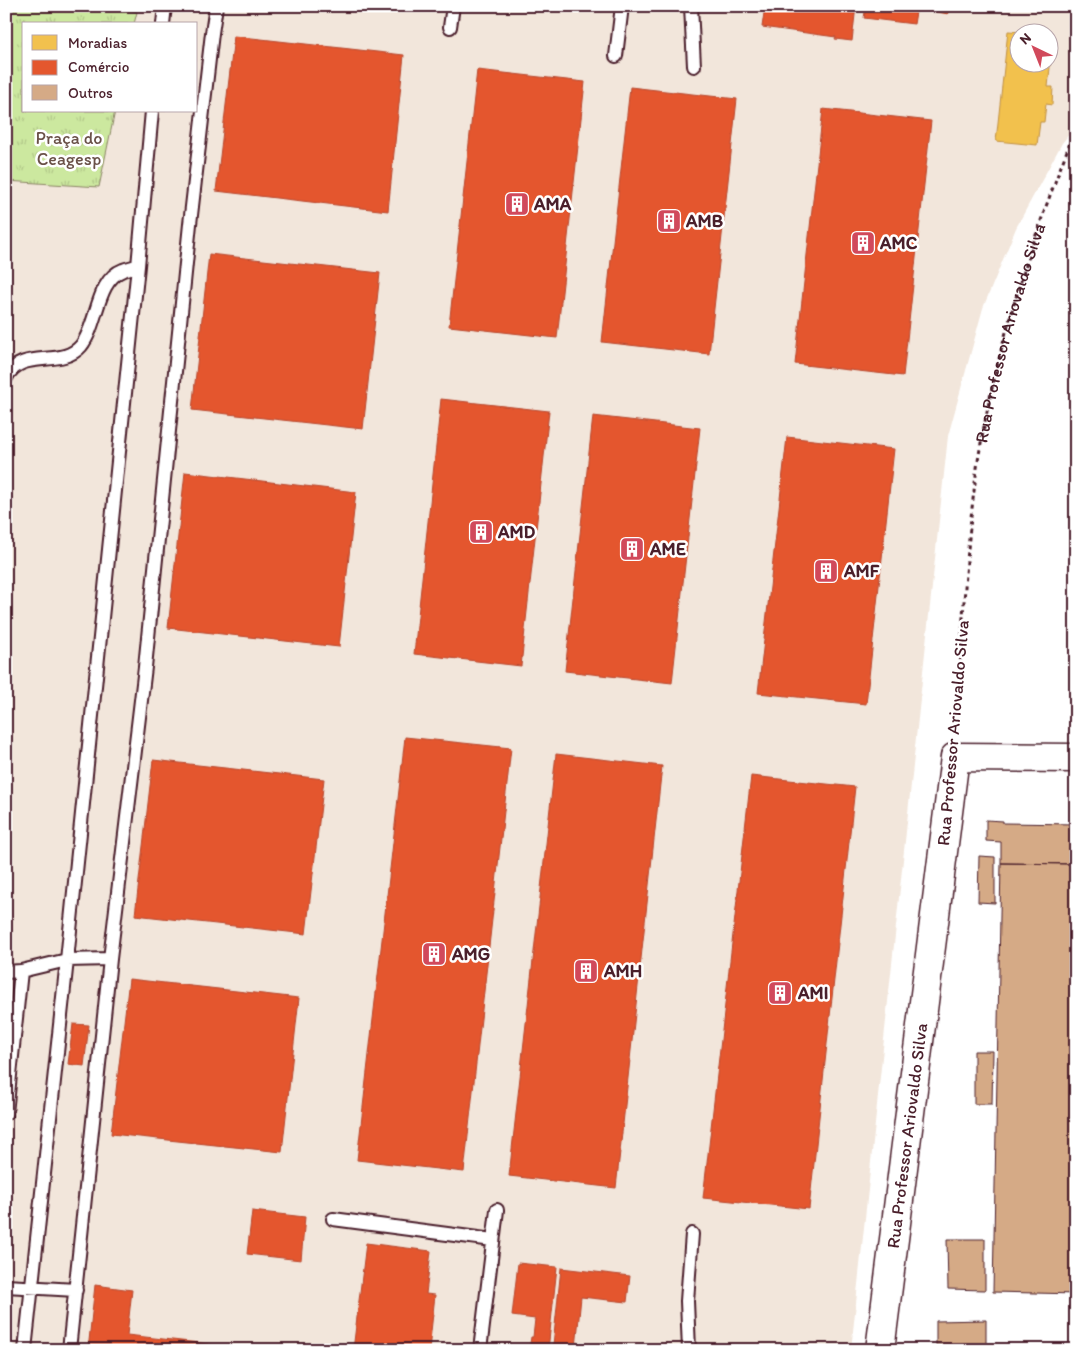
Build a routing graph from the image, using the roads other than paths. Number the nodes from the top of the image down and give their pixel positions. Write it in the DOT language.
graph roads {
  1 [pos="165,6"];
  2 [pos="216,6"];
  3 [pos="453,6"];
  4 [pos="622,6"];
  5 [pos="690,6"];
  6 [pos="163,22"];
  7 [pos="450,27"];
  8 [pos="616,56"];
  9 [pos="694,66"];
  10 [pos="152,112"];
  11 [pos="138,266"];
  12 [pos="6,378"];
  13 [pos="1076,758"];
  14 [pos="110,959"];
  15 [pos="67,960"];
  16 [pos="21,971"];
  17 [pos="6,972"];
  18 [pos="6,1113"];
  19 [pos="497,1210"];
  20 [pos="333,1219"];
  21 [pos="692,1234"];
  22 [pos="493,1240"];
  23 [pos="6,1286"];
  24 [pos="32,1287"];
  25 [pos="76,1290"];
  26 [pos="25,1350"];
  27 [pos="70,1350"];
  28 [pos="480,1350"];
  29 [pos="689,1350"];
  30 [pos="880,1350"];
  1 -- 6 [label="lane"];
  2 -- 14 [label="lane"];
  3 -- 7 [label="lane"];
  4 -- 8 [label="lane"];
  5 -- 9 [label="lane"];
  10 -- 11 [label="lane"];
  11 -- 12 [label="lane"];
  11 -- 15 [label="lane"];
  13 -- 30 [label="street, Rua Professor Ariovaldo Silva"];
  14 -- 15 [label="lane"];
  14 -- 25 [label="lane"];
  15 -- 16 [label="lane"];
  15 -- 24 [label="lane"];
  16 -- 17 [label="lane"];
  16 -- 18 [label="lane"];
  19 -- 22 [label="lane"];
  20 -- 22 [label="lane"];
  21 -- 29 [label="lane"];
  22 -- 28 [label="lane"];
  23 -- 24 [label="lane"];
  24 -- 25 [label="lane"];
  24 -- 26 [label="lane"];
  25 -- 27 [label="lane"];
}
